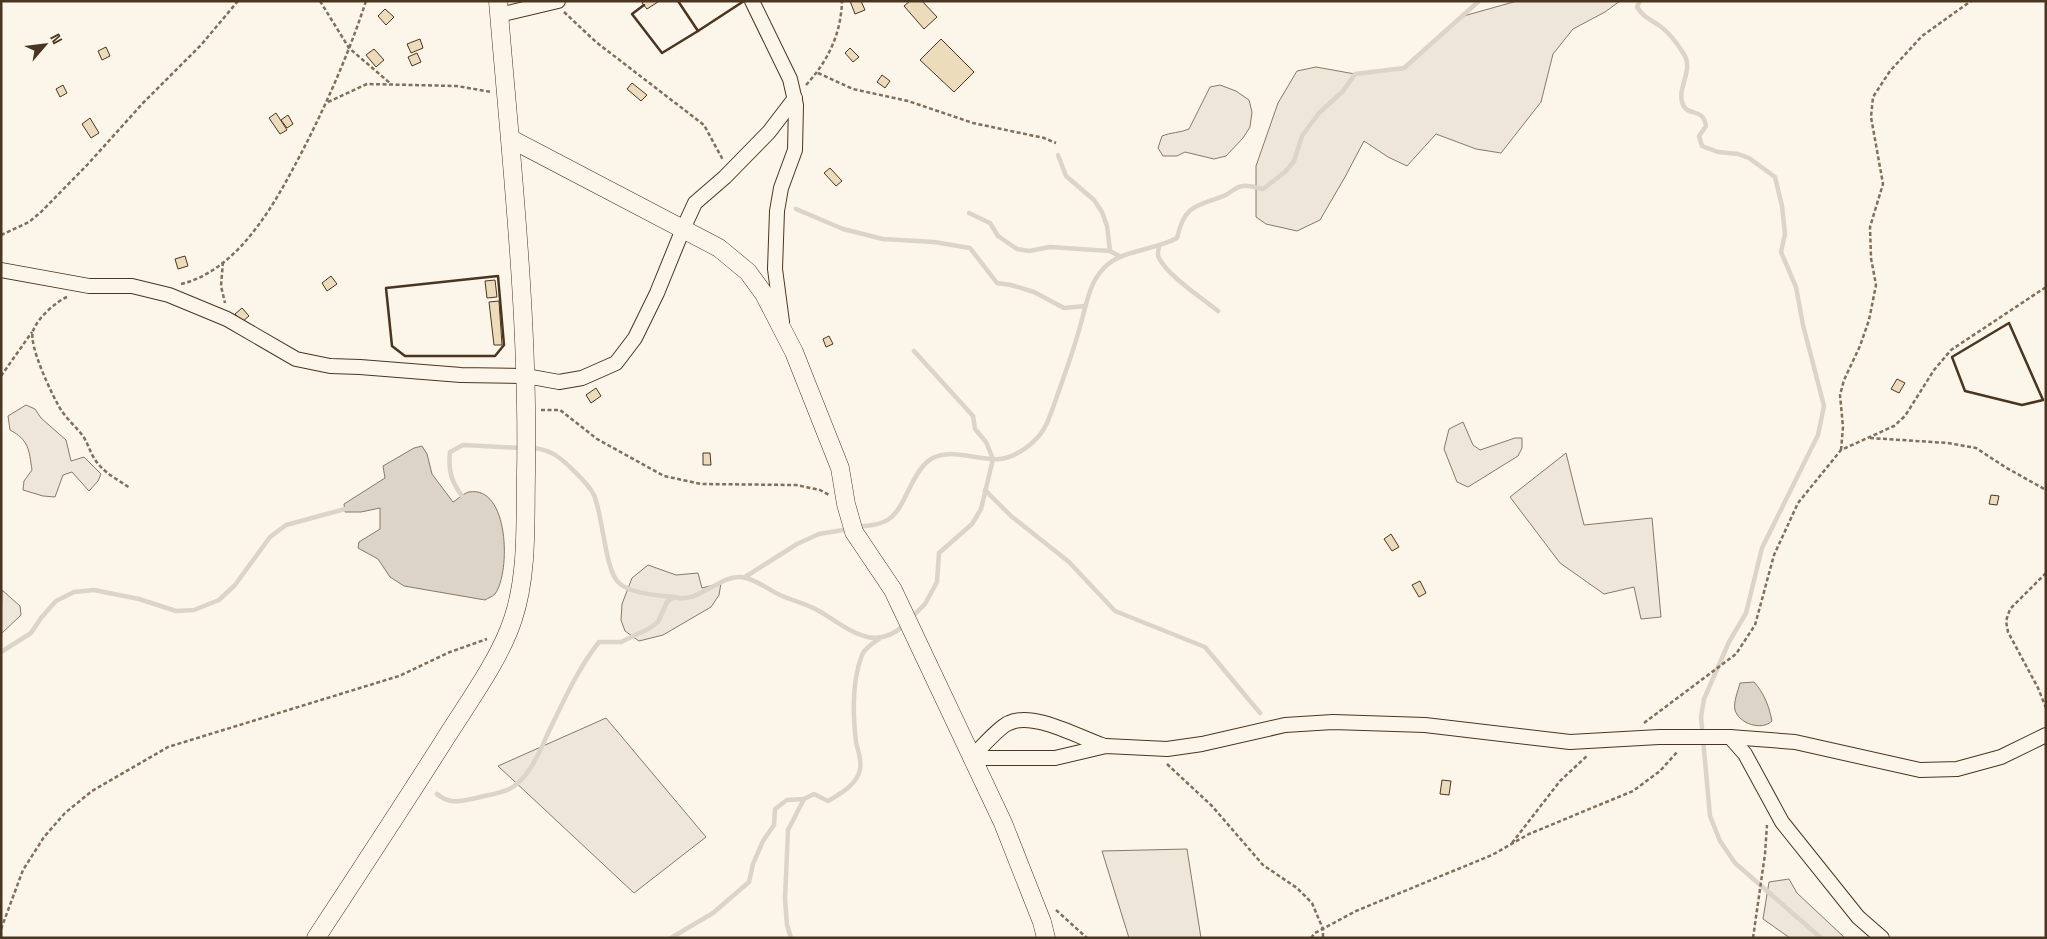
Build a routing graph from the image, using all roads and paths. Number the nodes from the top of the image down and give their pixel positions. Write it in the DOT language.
graph roads {
  1 [pos="238,1"];
  2 [pos="320,1"];
  3 [pos="366,1"];
  4 [pos="752,1"];
  5 [pos="842,1"];
  6 [pos="1971,1"];
  7 [pos="556,2"];
  8 [pos="499,8"];
  9 [pos="349,48"];
  10 [pos="818,73"];
  11 [pos="391,84"];
  12 [pos="507,95"];
  13 [pos="795,98"];
  14 [pos="326,103"];
  15 [pos="511,140"];
  16 [pos="1056,143"];
  17 [pos="730,172"];
  18 [pos="683,229"];
  19 [pos="1,235"];
  20 [pos="223,261"];
  21 [pos="1,270"];
  22 [pos="174,284"];
  23 [pos="89,286"];
  24 [pos="2046,287"];
  25 [pos="234,323"];
  26 [pos="32,332"];
  27 [pos="783,332"];
  28 [pos="1,376"];
  29 [pos="526,376"];
  30 [pos="527,410"];
  31 [pos="1868,438"];
  32 [pos="1841,450"];
  33 [pos="130,488"];
  34 [pos="2046,490"];
  35 [pos="846,504"];
  36 [pos="2046,573"];
  37 [pos="508,631"];
  38 [pos="2046,708"];
  39 [pos="1639,725"];
  40 [pos="2046,735"];
  41 [pos="1691,737"];
  42 [pos="1730,737"];
  43 [pos="1606,740"];
  44 [pos="1106,746"];
  45 [pos="1148,748"];
  46 [pos="972,758"];
  47 [pos="1769,799"];
  48 [pos="1511,844"];
  49 [pos="1,928"];
  50 [pos="1323,929"];
  51 [pos="316,938"];
  52 [pos="1046,938"];
  53 [pos="1311,938"];
  54 [pos="1323,938"];
  55 [pos="1753,938"];
  56 [pos="1882,938"];
  1 -- 19 [label="path"];
  2 -- 9 [label="path"];
  3 -- 9 [label="path"];
  4 -- 13 [label="street"];
  5 -- 10 [label="path"];
  6 -- 32 [label="path"];
  7 -- 8 [label="street"];
  7 -- 17 [label="path"];
  8 -- 12 [label="street"];
  9 -- 11 [label="path"];
  9 -- 14 [label="path"];
  10 -- 13 [label="path"];
  10 -- 16 [label="path"];
  11 -- 12 [label="path"];
  11 -- 14 [label="path"];
  12 -- 15 [label="street"];
  13 -- 17 [label="street"];
  13 -- 27 [label="street"];
  14 -- 20 [label="path"];
  15 -- 18 [label="street"];
  15 -- 29 [label="street"];
  17 -- 18 [label="street"];
  18 -- 27 [label="street"];
  18 -- 29 [label="street"];
  20 -- 22 [label="path"];
  20 -- 25 [label="path"];
  21 -- 23 [label="street"];
  23 -- 25 [label="street"];
  23 -- 26 [label="path"];
  24 -- 31 [label="path"];
  25 -- 29 [label="street"];
  26 -- 28 [label="path"];
  26 -- 33 [label="path"];
  27 -- 35 [label="street"];
  29 -- 30 [label="street"];
  30 -- 35 [label="path"];
  30 -- 37 [label="street"];
  31 -- 32 [label="path"];
  31 -- 34 [label="path"];
  32 -- 39 [label="path"];
  35 -- 46 [label="street"];
  36 -- 38 [label="path"];
  37 -- 49 [label="path"];
  37 -- 51 [label="street"];
  40 -- 42 [label="street"];
  41 -- 42 [label="street"];
  41 -- 43 [label="street"];
  41 -- 48 [label="path"];
  42 -- 47 [label="street"];
  43 -- 45 [label="street"];
  43 -- 48 [label="path"];
  44 -- 45 [label="street"];
  44 -- 46 [label="street"];
  44 -- 46 [label="street"];
  45 -- 50 [label="path"];
  46 -- 52 [label="street"];
  47 -- 55 [label="path"];
  47 -- 56 [label="street"];
  48 -- 50 [label="path"];
  50 -- 53 [label="path"];
  50 -- 54 [label="path"];
}
